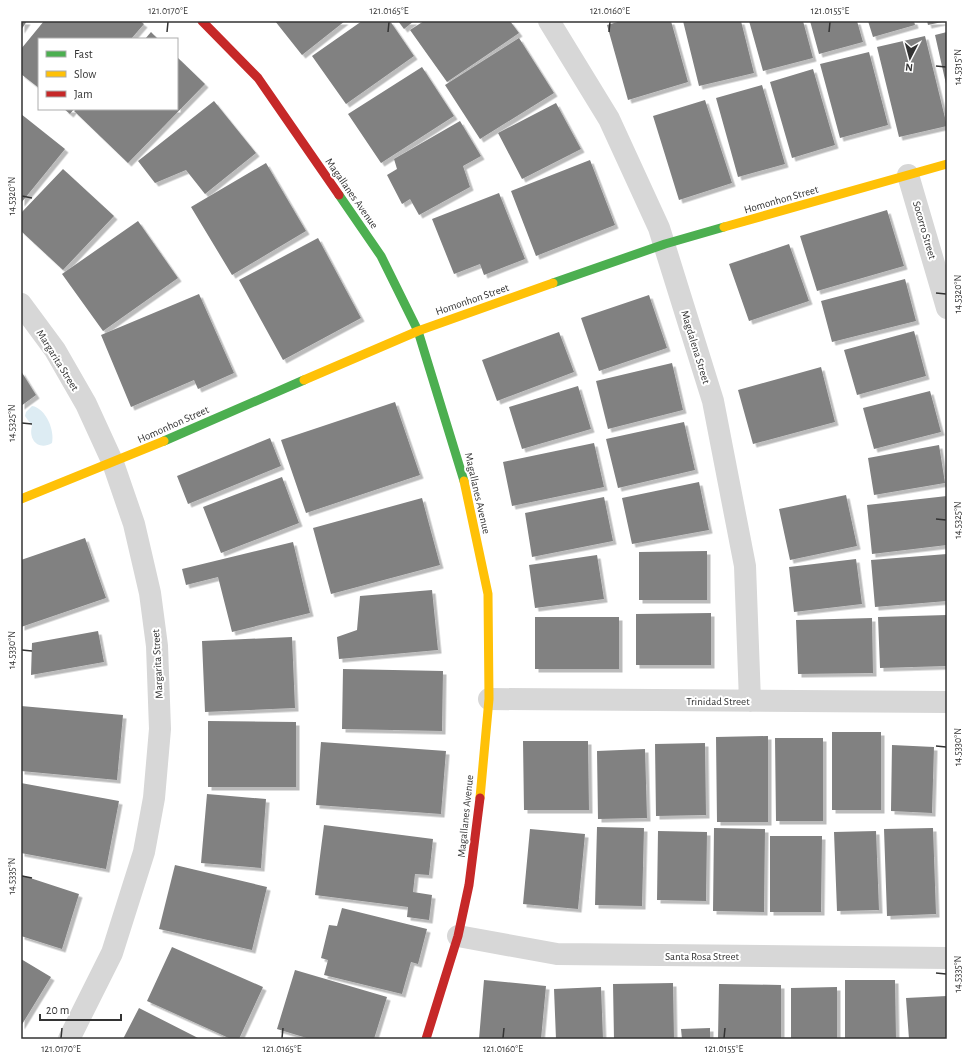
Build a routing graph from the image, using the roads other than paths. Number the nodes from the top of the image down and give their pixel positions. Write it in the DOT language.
graph roads {
  1 [pos="202,21"];
  2 [pos="549,21"];
  3 [pos="947,164"];
  4 [pos="908,175"];
  5 [pos="665,244"];
  6 [pos="21,304"];
  7 [pos="947,308"];
  8 [pos="418,331"];
  9 [pos="113,463"];
  10 [pos="21,499"];
  11 [pos="489,699"];
  12 [pos="750,701"];
  13 [pos="947,702"];
  14 [pos="458,936"];
  15 [pos="947,958"];
  16 [pos="69,1039"];
  17 [pos="426,1039"];
  1 -- 8 [label="street, Magallanes Avenue"];
  2 -- 5 [label="street, Magdalena Street"];
  3 -- 4 [label="street, Homonhon Street"];
  4 -- 5 [label="street, Homonhon Street"];
  4 -- 7 [label="street, Socorro Street"];
  5 -- 8 [label="street, Homonhon Street"];
  5 -- 12 [label="street, Magdalena Street"];
  6 -- 9 [label="street, Margarita Street"];
  8 -- 9 [label="street, Homonhon Street"];
  8 -- 11 [label="street, Magallanes Avenue"];
  9 -- 10 [label="street, Homonhon Street"];
  9 -- 16 [label="street, Margarita Street"];
  11 -- 12 [label="street, Trinidad Street"];
  11 -- 14 [label="street, Magallanes Avenue"];
  12 -- 13 [label="street, Trinidad Street"];
  14 -- 15 [label="street, Santa Rosa Street"];
  14 -- 17 [label="street, Magallanes Avenue"];
}
